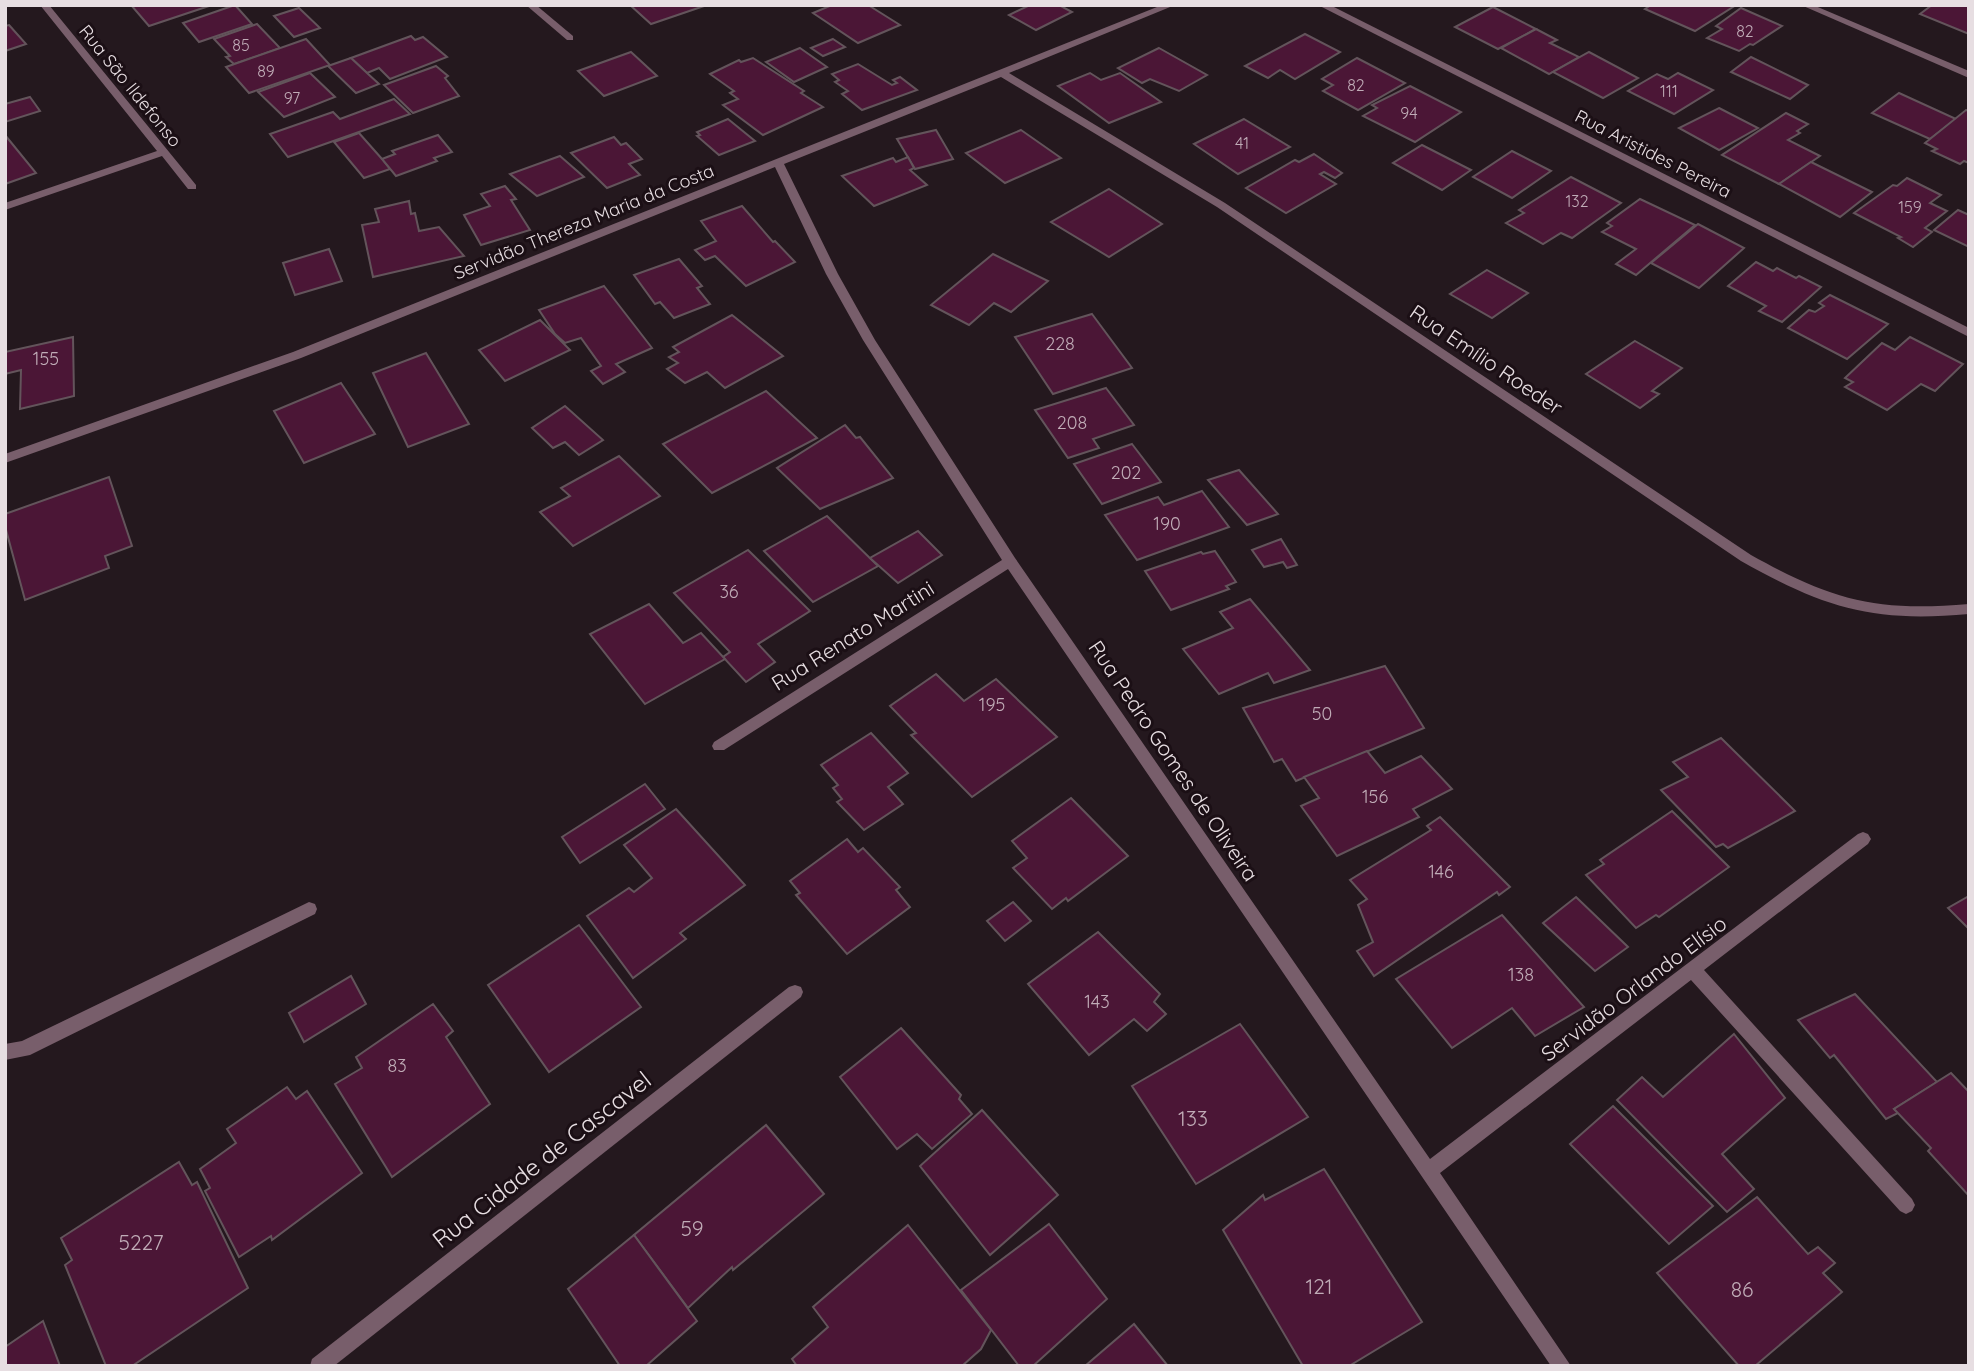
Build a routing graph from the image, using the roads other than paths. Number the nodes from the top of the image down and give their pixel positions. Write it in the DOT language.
graph roads {
  1 [pos="44,5"];
  2 [pos="530,5"];
  3 [pos="1171,5"];
  4 [pos="1322,5"];
  5 [pos="1805,5"];
  6 [pos="570,38"];
  7 [pos="1002,73"];
  8 [pos="1969,75"];
  9 [pos="164,152"];
  10 [pos="778,163"];
  11 [pos="192,187"];
  12 [pos="5,206"];
  13 [pos="1969,333"];
  14 [pos="5,459"];
  15 [pos="1010,561"];
  16 [pos="1969,609"];
  17 [pos="719,746"];
  18 [pos="1863,839"];
  19 [pos="309,909"];
  20 [pos="1693,970"];
  21 [pos="794,992"];
  22 [pos="5,1052"];
  23 [pos="1429,1171"];
  24 [pos="1906,1205"];
  25 [pos="319,1366"];
  26 [pos="1562,1366"];
  1 -- 9 [label="street, Rua São Ildefonso"];
  2 -- 6 [label="street"];
  3 -- 7 [label="street, Servidão Thereza Maria da Costa"];
  4 -- 13 [label="street, Rua Aristides Pereira"];
  5 -- 8 [label="street"];
  7 -- 10 [label="street, Servidão Thereza Maria da Costa"];
  7 -- 16 [label="street, Rua Emílio Roeder"];
  9 -- 11 [label="street, Rua São Ildefonso"];
  9 -- 12 [label="street"];
  10 -- 14 [label="street, Servidão Thereza Maria da Costa"];
  10 -- 15 [label="street, Rua Pedro Gomes de Oliveira"];
  15 -- 17 [label="street, Rua Renato Martini"];
  15 -- 23 [label="street, Rua Pedro Gomes de Oliveira"];
  18 -- 20 [label="street, Servidão Orlando Elísio"];
  19 -- 22 [label="street"];
  20 -- 23 [label="street, Servidão Orlando Elísio"];
  20 -- 24 [label="street"];
  21 -- 25 [label="street, Rua Cidade de Cascavel"];
  23 -- 26 [label="street, Rua Pedro Gomes de Oliveira"];
}
